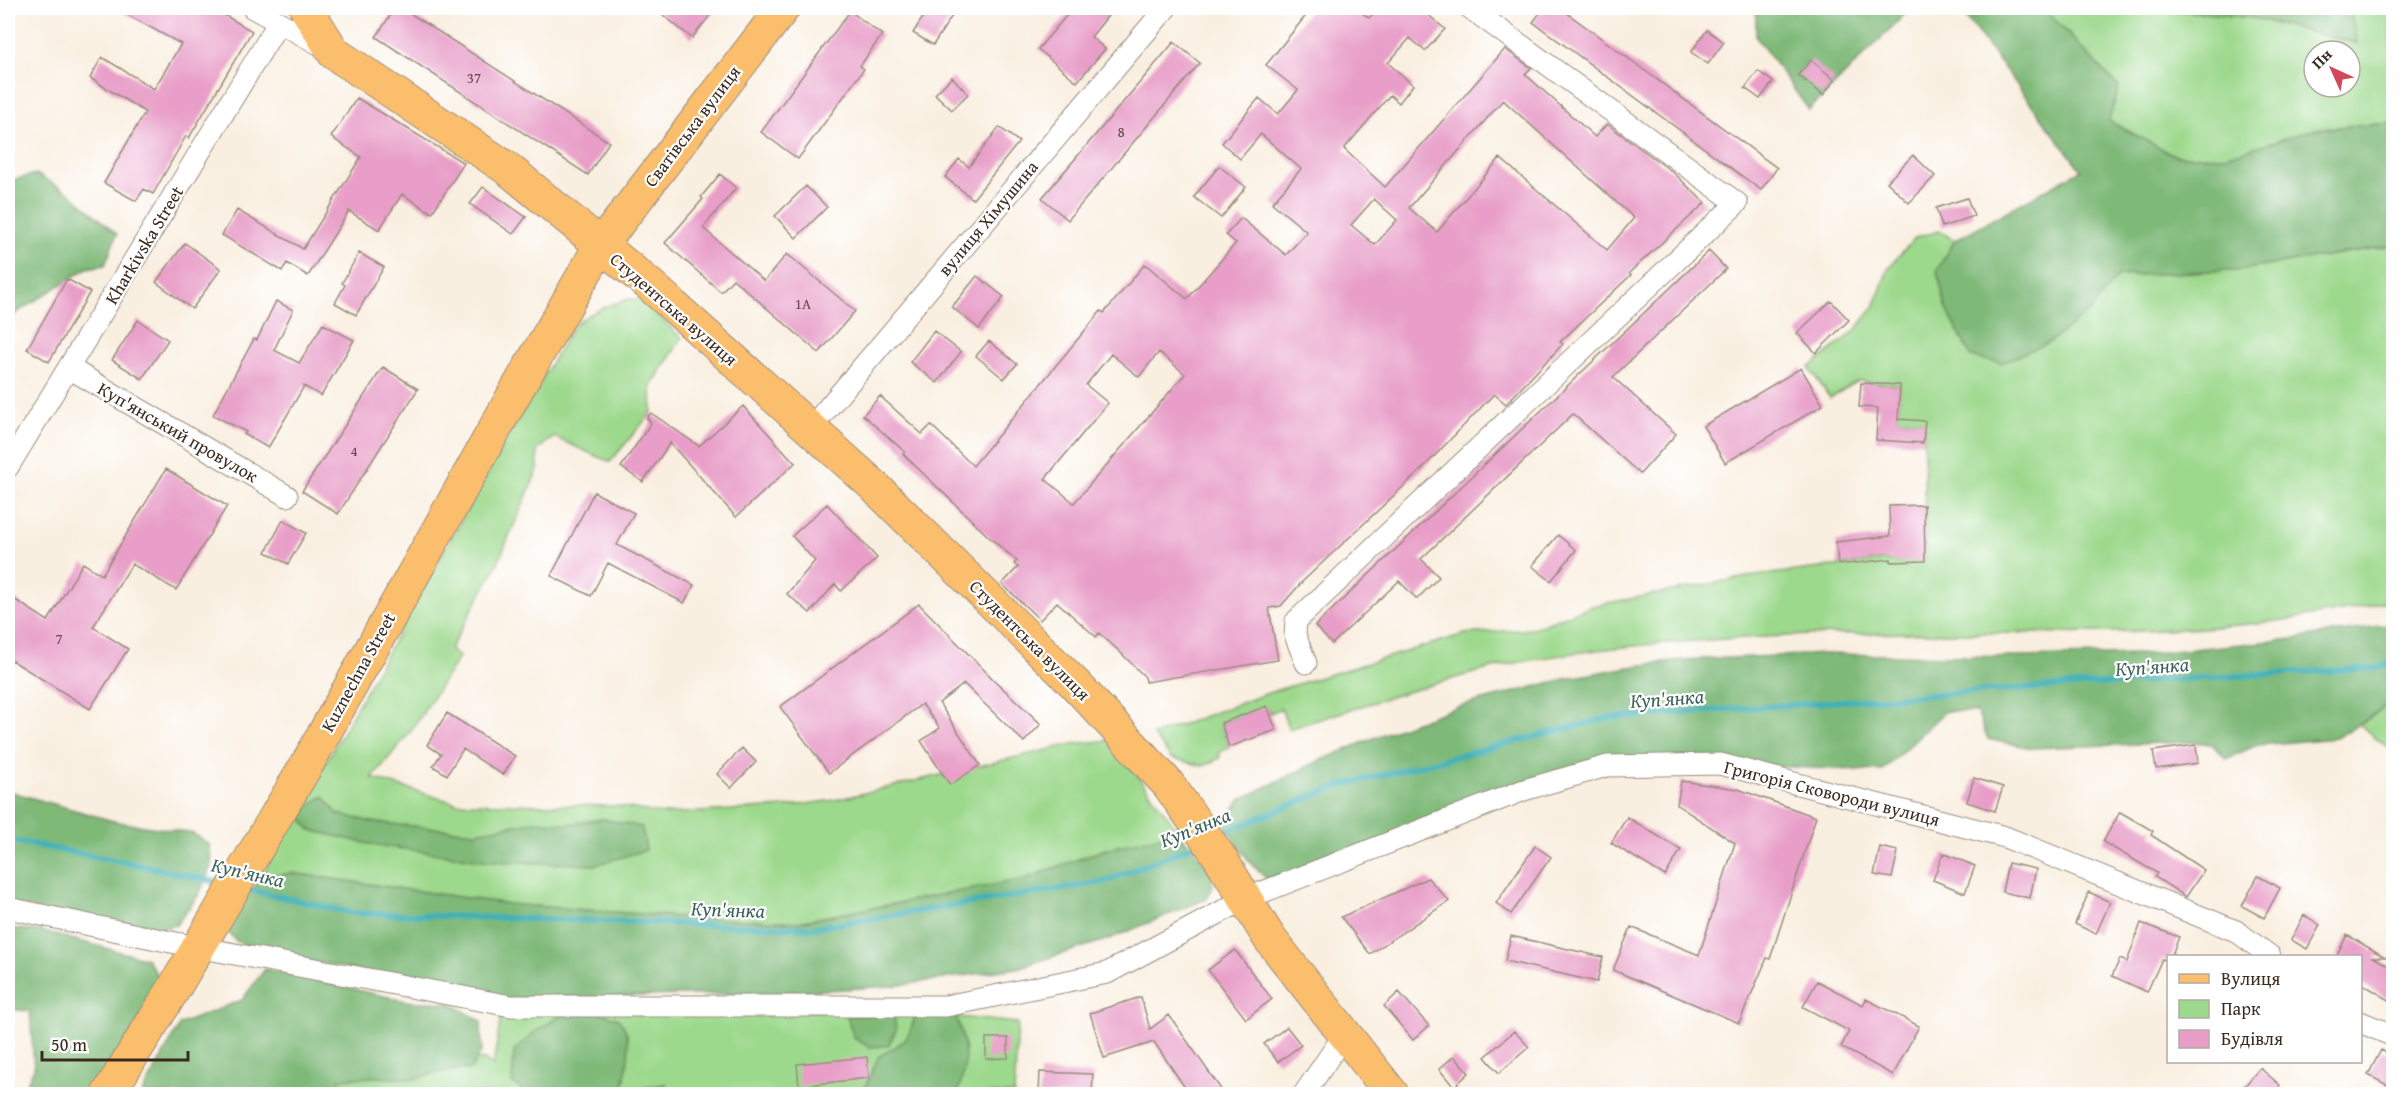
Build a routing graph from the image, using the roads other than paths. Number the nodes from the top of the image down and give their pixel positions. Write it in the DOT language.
graph roads {
  1 [pos="253,8"];
  2 [pos="783,8"];
  3 [pos="1163,8"];
  4 [pos="1470,8"];
  5 [pos="293,15"];
  6 [pos="601,245"];
  7 [pos="69,368"];
  8 [pos="810,429"];
  9 [pos="8,467"];
  10 [pos="287,496"];
  11 [pos="1306,663"];
  12 [pos="1245,899"];
  13 [pos="8,908"];
  14 [pos="2267,955"];
  15 [pos="2362,1022"];
  16 [pos="1344,1035"];
  17 [pos="2394,1036"];
  18 [pos="108,1095"];
  19 [pos="1304,1095"];
  20 [pos="1392,1095"];
  1 -- 5 [label="street"];
  2 -- 6 [label="main road, Сватівська вулиця"];
  3 -- 8 [label="street, вулиця Хімушина"];
  4 -- 11 [label="street"];
  5 -- 6 [label="main road, Студентська вулиця"];
  5 -- 7 [label="street, Kharkivska Street"];
  6 -- 8 [label="main road, Студентська вулиця"];
  6 -- 18 [label="main road, Kuznechna Street"];
  7 -- 9 [label="street, Kharkivska Street"];
  7 -- 10 [label="street, Куп'янський провулок"];
  8 -- 12 [label="main road, Студентська вулиця"];
  12 -- 13 [label="street, Григорія Сковороди вулиця"];
  12 -- 14 [label="street, Григорія Сковороди вулиця"];
  12 -- 16 [label="main road, Студентська вулиця"];
  15 -- 17 [label="street"];
  16 -- 19 [label="street"];
  16 -- 20 [label="main road, Студентська вулиця"];
}
